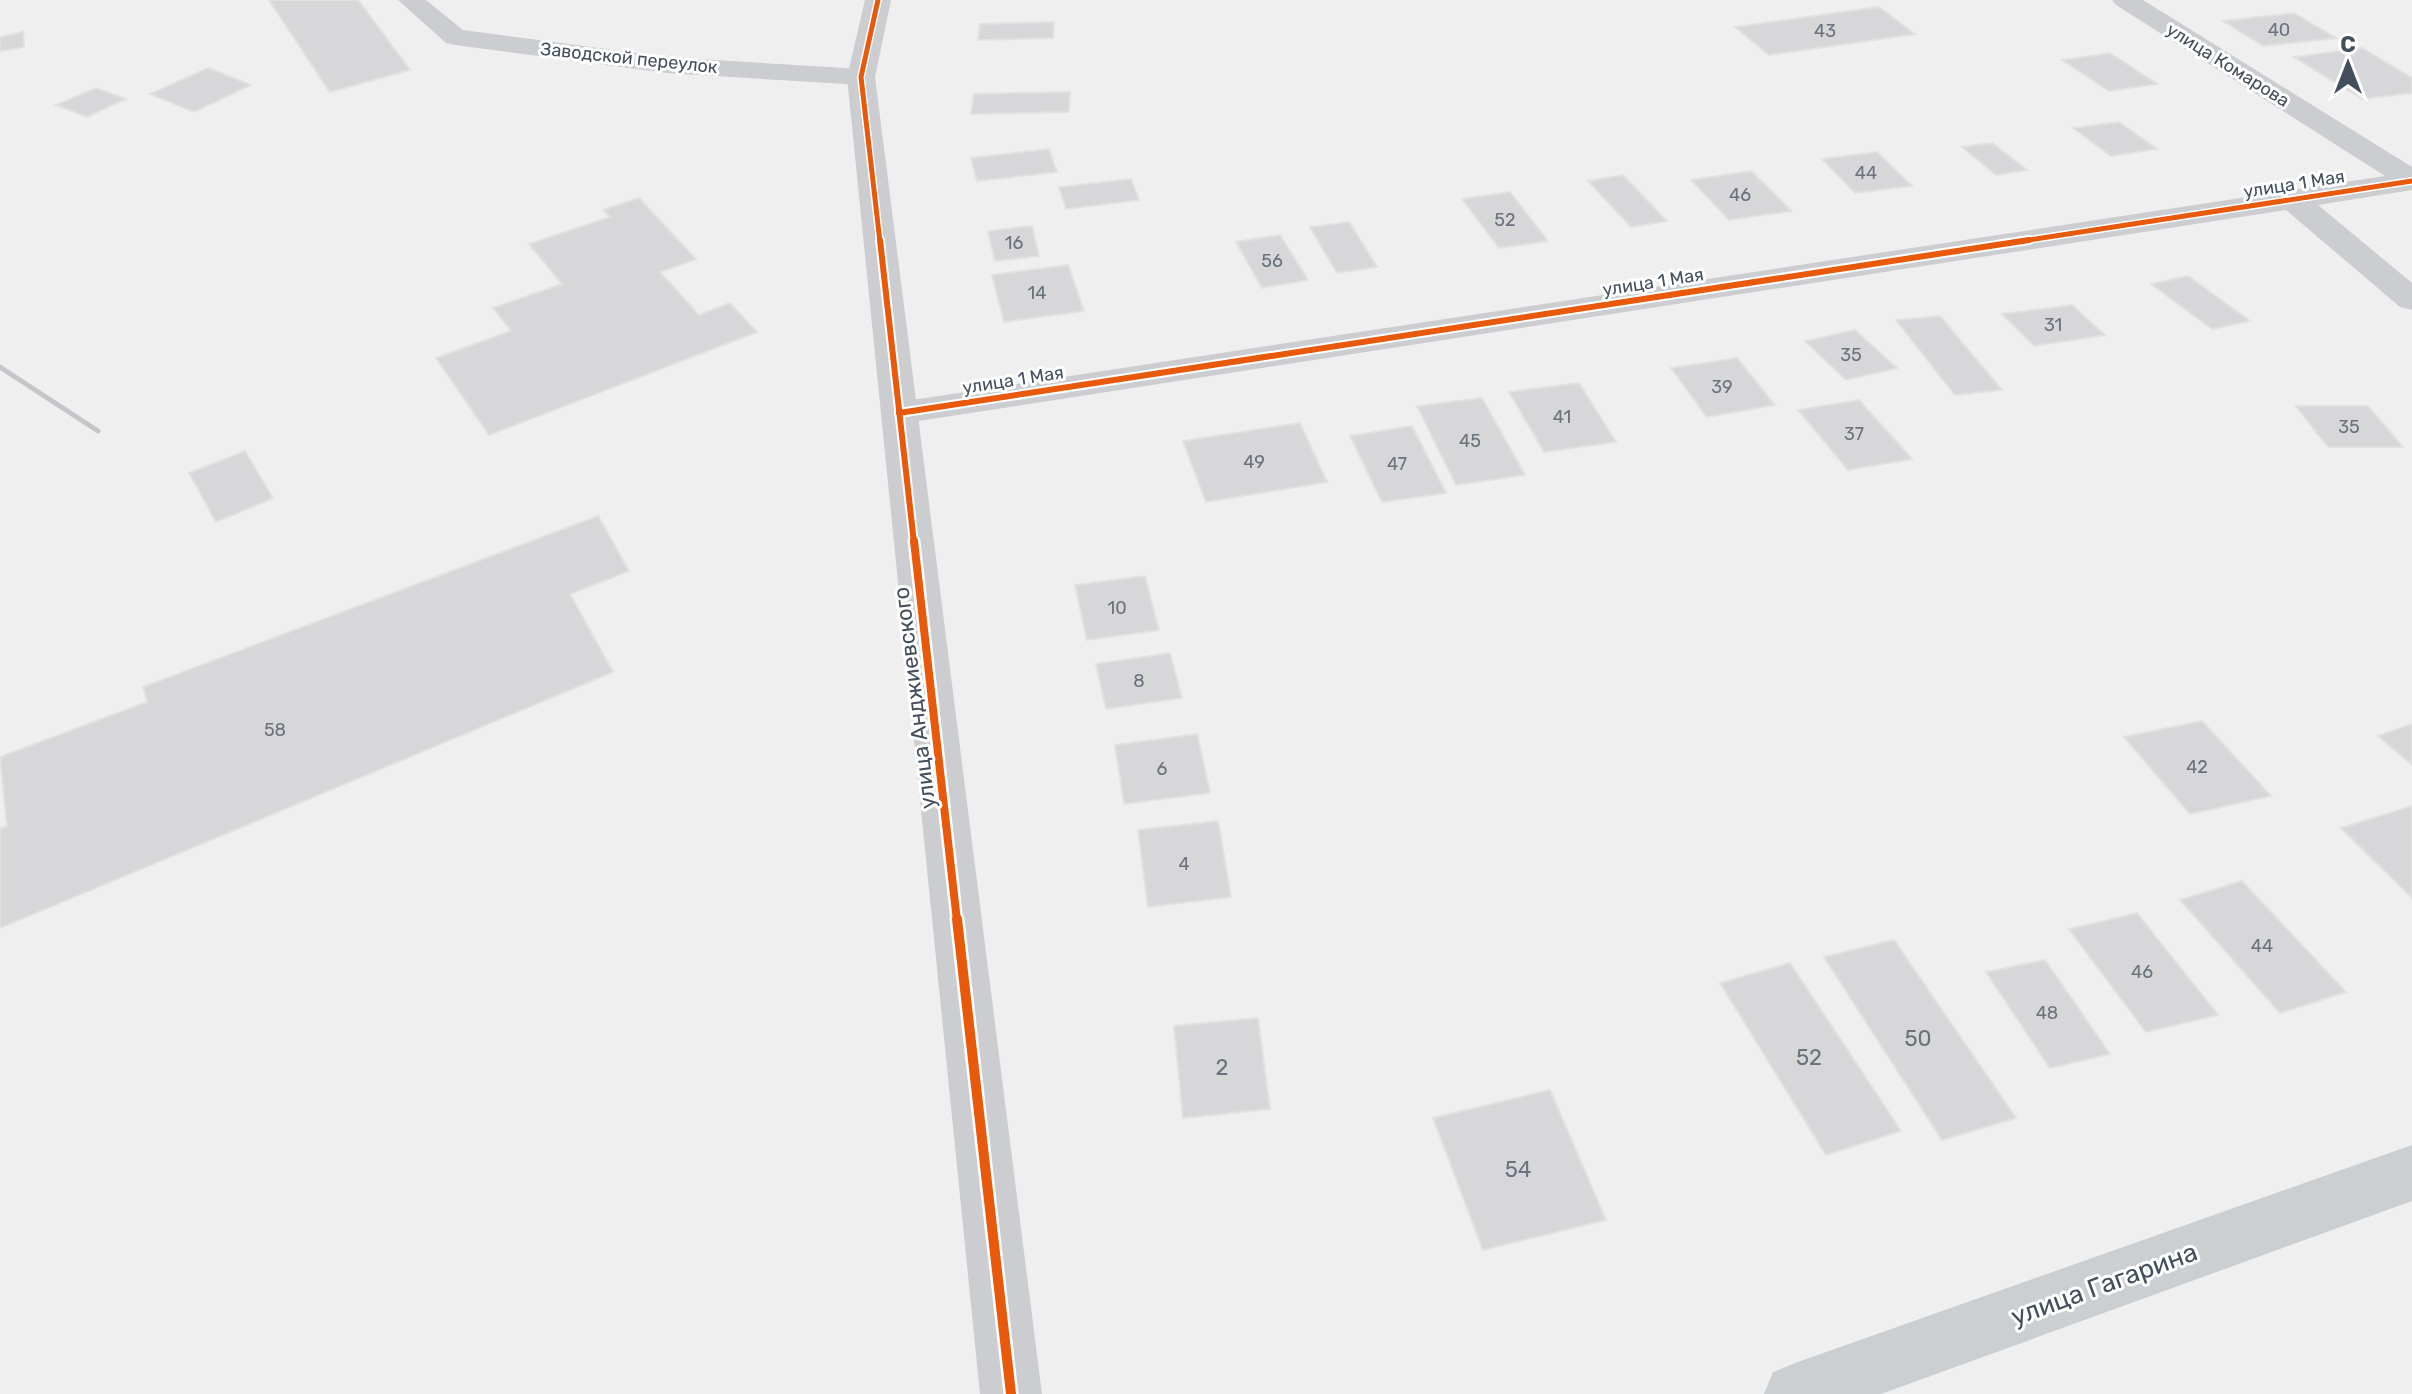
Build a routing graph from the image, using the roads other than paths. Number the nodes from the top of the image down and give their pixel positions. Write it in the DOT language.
graph roads {
  1 [pos="411,0"];
  2 [pos="878,0"];
  3 [pos="2125,0"];
  4 [pos="861,77"];
  5 [pos="2412,180"];
  6 [pos="2295,201"];
  7 [pos="2412,300"];
  8 [pos="899,413"];
  9 [pos="2412,1173"];
  10 [pos="1011,1394"];
  11 [pos="1795,1394"];
  1 -- 4 [label="street, Заводской переулок"];
  2 -- 4 [label="street, улица Анджиевского"];
  3 -- 5 [label="street, улица Комарова"];
  4 -- 8 [label="street, улица Анджиевского"];
  5 -- 6 [label="street, улица 1 Мая"];
  6 -- 7 [label="street"];
  6 -- 8 [label="street, улица 1 Мая"];
  8 -- 10 [label="street, улица Анджиевского"];
  9 -- 11 [label="main road, улица Гагарина"];
}
